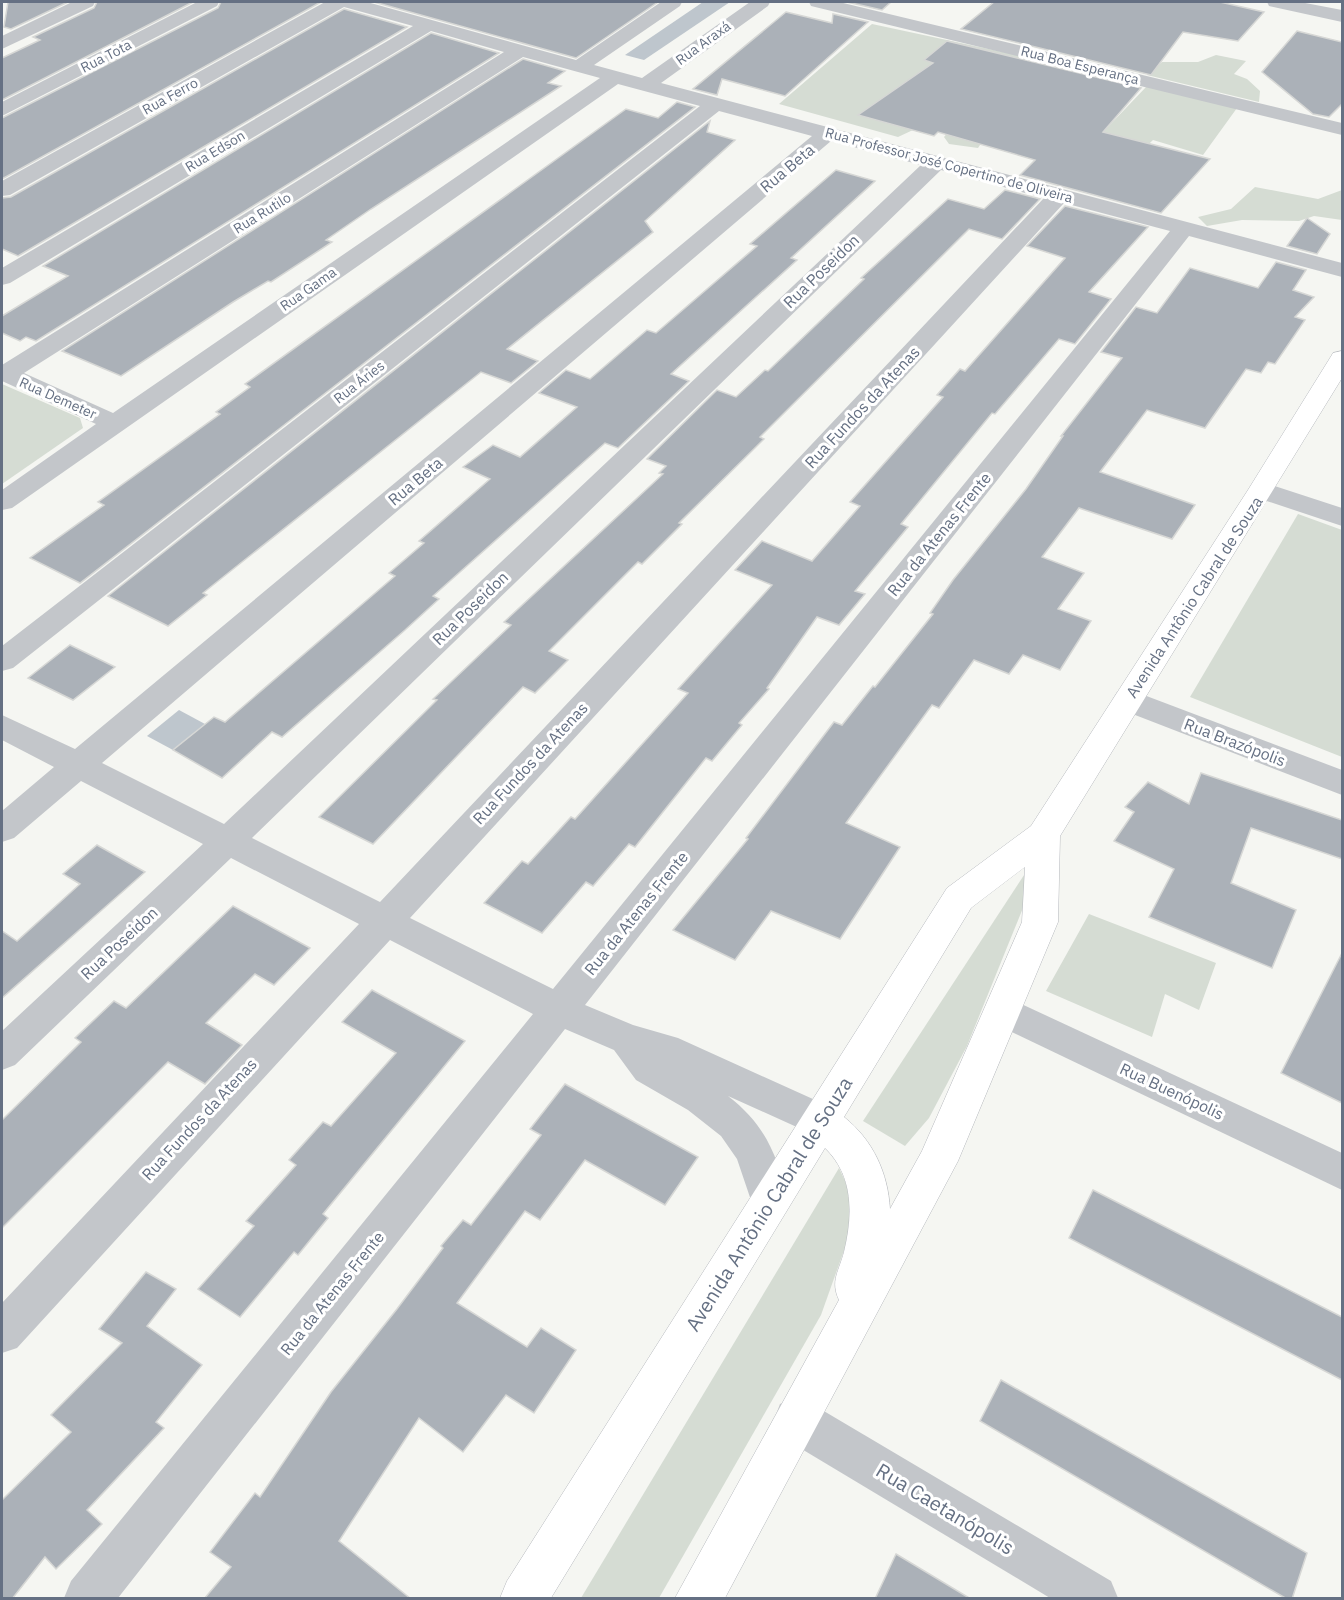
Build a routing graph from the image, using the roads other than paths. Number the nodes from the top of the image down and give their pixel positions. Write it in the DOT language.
graph roads {
  1 [pos="86,2"];
  2 [pos="210,2"];
  3 [pos="338,2"];
  4 [pos="348,2"];
  5 [pos="673,2"];
  6 [pos="761,2"];
  7 [pos="818,2"];
  8 [pos="1276,2"];
  9 [pos="1342,16"];
  10 [pos="428,25"];
  11 [pos="2,43"];
  12 [pos="519,51"];
  13 [pos="578,67"];
  14 [pos="615,77"];
  15 [pos="645,85"];
  16 [pos="717,104"];
  17 [pos="2,110"];
  18 [pos="1342,129"];
  19 [pos="828,133"];
  20 [pos="938,161"];
  21 [pos="2,190"];
  22 [pos="1060,194"];
  23 [pos="1184,228"];
  24 [pos="1342,270"];
  25 [pos="2,278"];
  26 [pos="1342,358"];
  27 [pos="3,373"];
  28 [pos="115,423"];
  29 [pos="1262,490"];
  30 [pos="2,502"];
  31 [pos="1342,517"];
  32 [pos="2,661"];
  33 [pos="1128,700"];
  34 [pos="2,726"];
  35 [pos="78,765"];
  36 [pos="1342,783"];
  37 [pos="2,829"];
  38 [pos="1043,835"];
  39 [pos="228,841"];
  40 [pos="383,920"];
  41 [pos="559,1010"];
  42 [pos="1002,1010"];
  43 [pos="627,1040"];
  44 [pos="2,1054"];
  45 [pos="821,1121"];
  46 [pos="1342,1172"];
  47 [pos="770,1202"];
  48 [pos="2,1333"];
  49 [pos="844,1333"];
  50 [pos="796,1420"];
  51 [pos="88,1599"];
  52 [pos="524,1599"];
  53 [pos="699,1599"];
  54 [pos="1094,1599"];
  1 -- 11 [label="street"];
  2 -- 17 [label="street, Rua Tota"];
  3 -- 21 [label="street, Rua Ferro"];
  4 -- 10 [label="street, Rua Professor José Copertino de Oliveira"];
  5 -- 13 [label="street"];
  6 -- 15 [label="street, Rua Araxá"];
  7 -- 18 [label="street, Rua Boa Esperança"];
  8 -- 9 [label="street"];
  10 -- 12 [label="street, Rua Professor José Copertino de Oliveira"];
  10 -- 25 [label="street, Rua Edson"];
  12 -- 13 [label="street, Rua Professor José Copertino de Oliveira"];
  12 -- 27 [label="street, Rua Rutilo"];
  13 -- 14 [label="street, Rua Professor José Copertino de Oliveira"];
  14 -- 15 [label="street, Rua Professor José Copertino de Oliveira"];
  14 -- 28 [label="street, Rua Gama"];
  15 -- 16 [label="street, Rua Professor José Copertino de Oliveira"];
  16 -- 19 [label="street, Rua Professor José Copertino de Oliveira"];
  16 -- 32 [label="street, Rua Áries"];
  19 -- 20 [label="street, Rua Professor José Copertino de Oliveira"];
  19 -- 35 [label="street, Rua Beta"];
  20 -- 22 [label="street, Rua Professor José Copertino de Oliveira"];
  20 -- 39 [label="street, Rua Poseidon"];
  22 -- 23 [label="street, Rua Professor José Copertino de Oliveira"];
  22 -- 40 [label="street, Rua Fundos da Atenas"];
  23 -- 24 [label="street, Rua Professor José Copertino de Oliveira"];
  23 -- 41 [label="street, Rua da Atenas Frente"];
  26 -- 29 [label="main road, Avenida Antônio Cabral de Souza"];
  27 -- 28 [label="street, Rua Demeter"];
  28 -- 30 [label="street, Rua Gama"];
  29 -- 31 [label="street"];
  29 -- 33 [label="main road, Avenida Antônio Cabral de Souza"];
  33 -- 36 [label="street, Rua Brazópolis"];
  33 -- 38 [label="main road, Avenida Antônio Cabral de Souza"];
  34 -- 35 [label="street"];
  35 -- 37 [label="street, Rua Beta"];
  35 -- 39 [label="street"];
  38 -- 42 [label="main road"];
  38 -- 45 [label="main road, Avenida Antônio Cabral de Souza"];
  39 -- 40 [label="street"];
  39 -- 44 [label="street, Rua Poseidon"];
  40 -- 41 [label="street"];
  40 -- 48 [label="street, Rua Fundos da Atenas"];
  41 -- 43 [label="street"];
  41 -- 51 [label="street, Rua da Atenas Frente"];
  42 -- 46 [label="street, Rua Buenópolis"];
  42 -- 49 [label="main road"];
  43 -- 45 [label="street"];
  43 -- 47 [label="street"];
  45 -- 47 [label="main road, Avenida Antônio Cabral de Souza"];
  45 -- 49 [label="main road"];
  47 -- 52 [label="main road, Avenida Antônio Cabral de Souza"];
  49 -- 50 [label="main road"];
  50 -- 53 [label="main road"];
  50 -- 54 [label="street, Rua Caetanópolis"];
}
